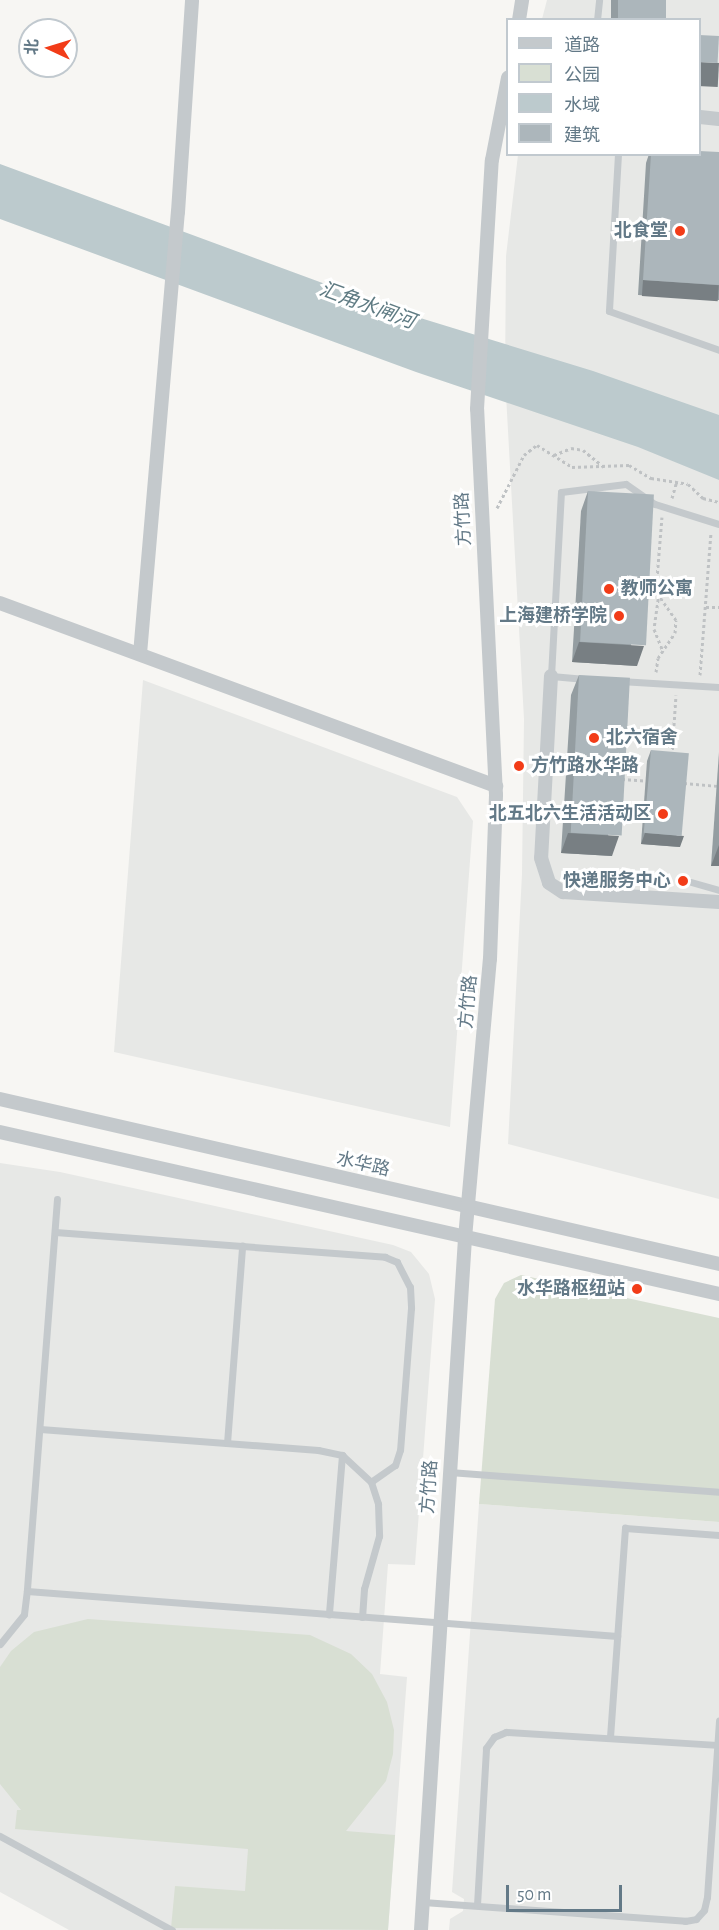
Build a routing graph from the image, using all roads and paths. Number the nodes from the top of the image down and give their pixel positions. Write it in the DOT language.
graph roads {
  1 [pos="192,0"];
  2 [pos="522,0"];
  3 [pos="599,0"];
  4 [pos="519,18"];
  5 [pos="597,18"];
  6 [pos="505,104"];
  7 [pos="701,117"];
  8 [pos="719,119"];
  9 [pos="618,156"];
  10 [pos="719,350"];
  11 [pos="554,455"];
  12 [pos="604,466"];
  13 [pos="677,480"];
  14 [pos="673,496"];
  15 [pos="663,506"];
  16 [pos="715,523"];
  17 [pos="659,592"];
  18 [pos="0,603"];
  19 [pos="705,606"];
  20 [pos="719,608"];
  21 [pos="663,651"];
  22 [pos="140,654"];
  23 [pos="551,676"];
  24 [pos="597,679"];
  25 [pos="609,680"];
  26 [pos="655,683"];
  27 [pos="677,685"];
  28 [pos="699,686"];
  29 [pos="719,687"];
  30 [pos="671,763"];
  31 [pos="617,778"];
  32 [pos="654,781"];
  33 [pos="677,783"];
  34 [pos="496,786"];
  35 [pos="717,786"];
  36 [pos="691,882"];
  37 [pos="719,890"];
  38 [pos="719,903"];
  39 [pos="0,1099"];
  40 [pos="0,1132"];
  41 [pos="57,1199"];
  42 [pos="470,1208"];
  43 [pos="55,1232"];
  44 [pos="465,1239"];
  45 [pos="242,1246"];
  46 [pos="719,1264"];
  47 [pos="719,1294"];
  48 [pos="40,1429"];
  49 [pos="227,1443"];
  50 [pos="342,1455"];
  51 [pos="449,1472"];
  52 [pos="371,1482"];
  53 [pos="719,1492"];
  54 [pos="719,1534"];
  55 [pos="27,1591"];
  56 [pos="329,1614"];
  57 [pos="362,1617"];
  58 [pos="439,1623"];
  59 [pos="617,1636"];
  60 [pos="0,1644"];
  61 [pos="719,1720"];
  62 [pos="610,1737"];
  63 [pos="717,1745"];
  64 [pos="0,1836"];
  65 [pos="423,1902"];
  66 [pos="477,1905"];
  67 [pos="172,1930"];
  68 [pos="421,1930"];
  1 -- 22 [label="street"];
  2 -- 4 [label="street"];
  3 -- 5 [label="lane"];
  6 -- 34 [label="street, 方竹路"];
  7 -- 8 [label="street"];
  9 -- 10 [label="lane"];
  11 -- 12 [label="path"];
  13 -- 14 [label="path"];
  15 -- 16 [label="lane"];
  15 -- 17 [label="path"];
  15 -- 23 [label="lane"];
  16 -- 19 [label="path"];
  17 -- 21 [label="path"];
  17 -- 21 [label="path"];
  18 -- 22 [label="street"];
  19 -- 20 [label="path"];
  19 -- 28 [label="path"];
  21 -- 26 [label="path"];
  22 -- 34 [label="street"];
  23 -- 24 [label="lane"];
  23 -- 38 [label="street"];
  25 -- 26 [label="lane"];
  26 -- 27 [label="lane"];
  27 -- 28 [label="lane"];
  27 -- 30 [label="path"];
  28 -- 29 [label="lane"];
  31 -- 32 [label="path"];
  33 -- 35 [label="path"];
  34 -- 42 [label="street, 方竹路"];
  36 -- 37 [label="lane"];
  39 -- 42 [label="street, 水华路"];
  40 -- 44 [label="street"];
  41 -- 43 [label="lane"];
  42 -- 44 [label="street, 方竹路"];
  42 -- 46 [label="street, 水华路"];
  43 -- 45 [label="lane"];
  43 -- 48 [label="lane"];
  44 -- 47 [label="street"];
  44 -- 51 [label="street, 方竹路"];
  45 -- 49 [label="lane"];
  45 -- 52 [label="lane"];
  48 -- 49 [label="lane"];
  48 -- 55 [label="lane"];
  49 -- 50 [label="lane"];
  50 -- 52 [label="lane"];
  50 -- 56 [label="lane"];
  51 -- 53 [label="lane"];
  51 -- 58 [label="street, 方竹路"];
  52 -- 57 [label="lane"];
  54 -- 59 [label="lane"];
  55 -- 56 [label="lane"];
  55 -- 60 [label="lane"];
  56 -- 57 [label="lane"];
  57 -- 58 [label="lane"];
  58 -- 59 [label="lane"];
  58 -- 65 [label="street, 方竹路"];
  59 -- 62 [label="lane"];
  61 -- 63 [label="lane"];
  62 -- 63 [label="lane"];
  62 -- 66 [label="lane"];
  63 -- 66 [label="lane"];
  64 -- 67 [label="lane"];
  65 -- 66 [label="lane"];
  65 -- 68 [label="street, 方竹路"];
}
